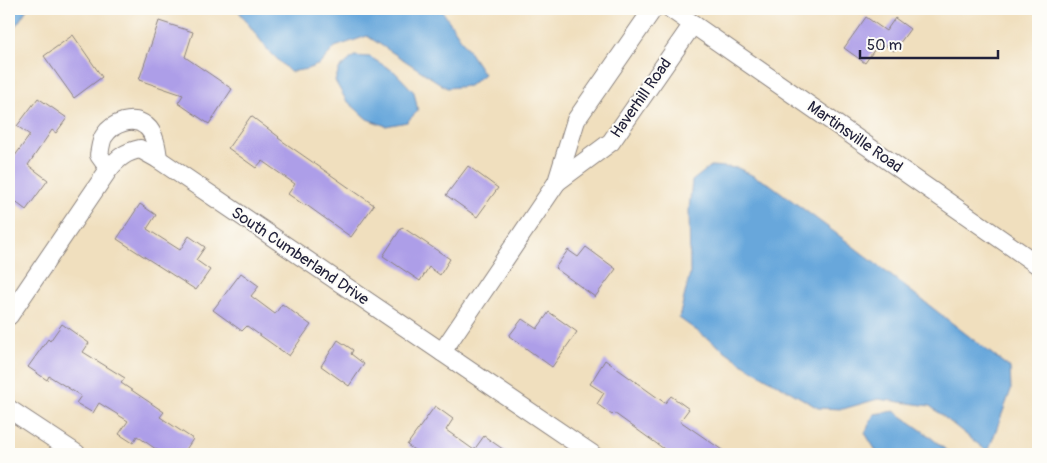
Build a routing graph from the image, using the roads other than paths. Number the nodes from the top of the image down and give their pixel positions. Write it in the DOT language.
graph roads {
  1 [pos="653,9"];
  2 [pos="672,9"];
  3 [pos="693,24"];
  4 [pos="158,159"];
  5 [pos="109,169"];
  6 [pos="557,182"];
  7 [pos="1038,265"];
  8 [pos="9,316"];
  9 [pos="442,352"];
  10 [pos="9,408"];
  11 [pos="77,454"];
  12 [pos="592,454"];
  1 -- 6 [label="street, Haverhill Road"];
  2 -- 3 [label="street, Martinsville Road"];
  3 -- 6 [label="street, Haverhill Road"];
  3 -- 7 [label="street, Martinsville Road"];
  4 -- 5 [label="street, South Cumberland Drive"];
  4 -- 5 [label="street"];
  4 -- 9 [label="street, South Cumberland Drive"];
  5 -- 8 [label="street, South Cumberland Drive"];
  6 -- 9 [label="street, Haverhill Road"];
  9 -- 12 [label="street, South Cumberland Drive"];
  10 -- 11 [label="street"];
}
